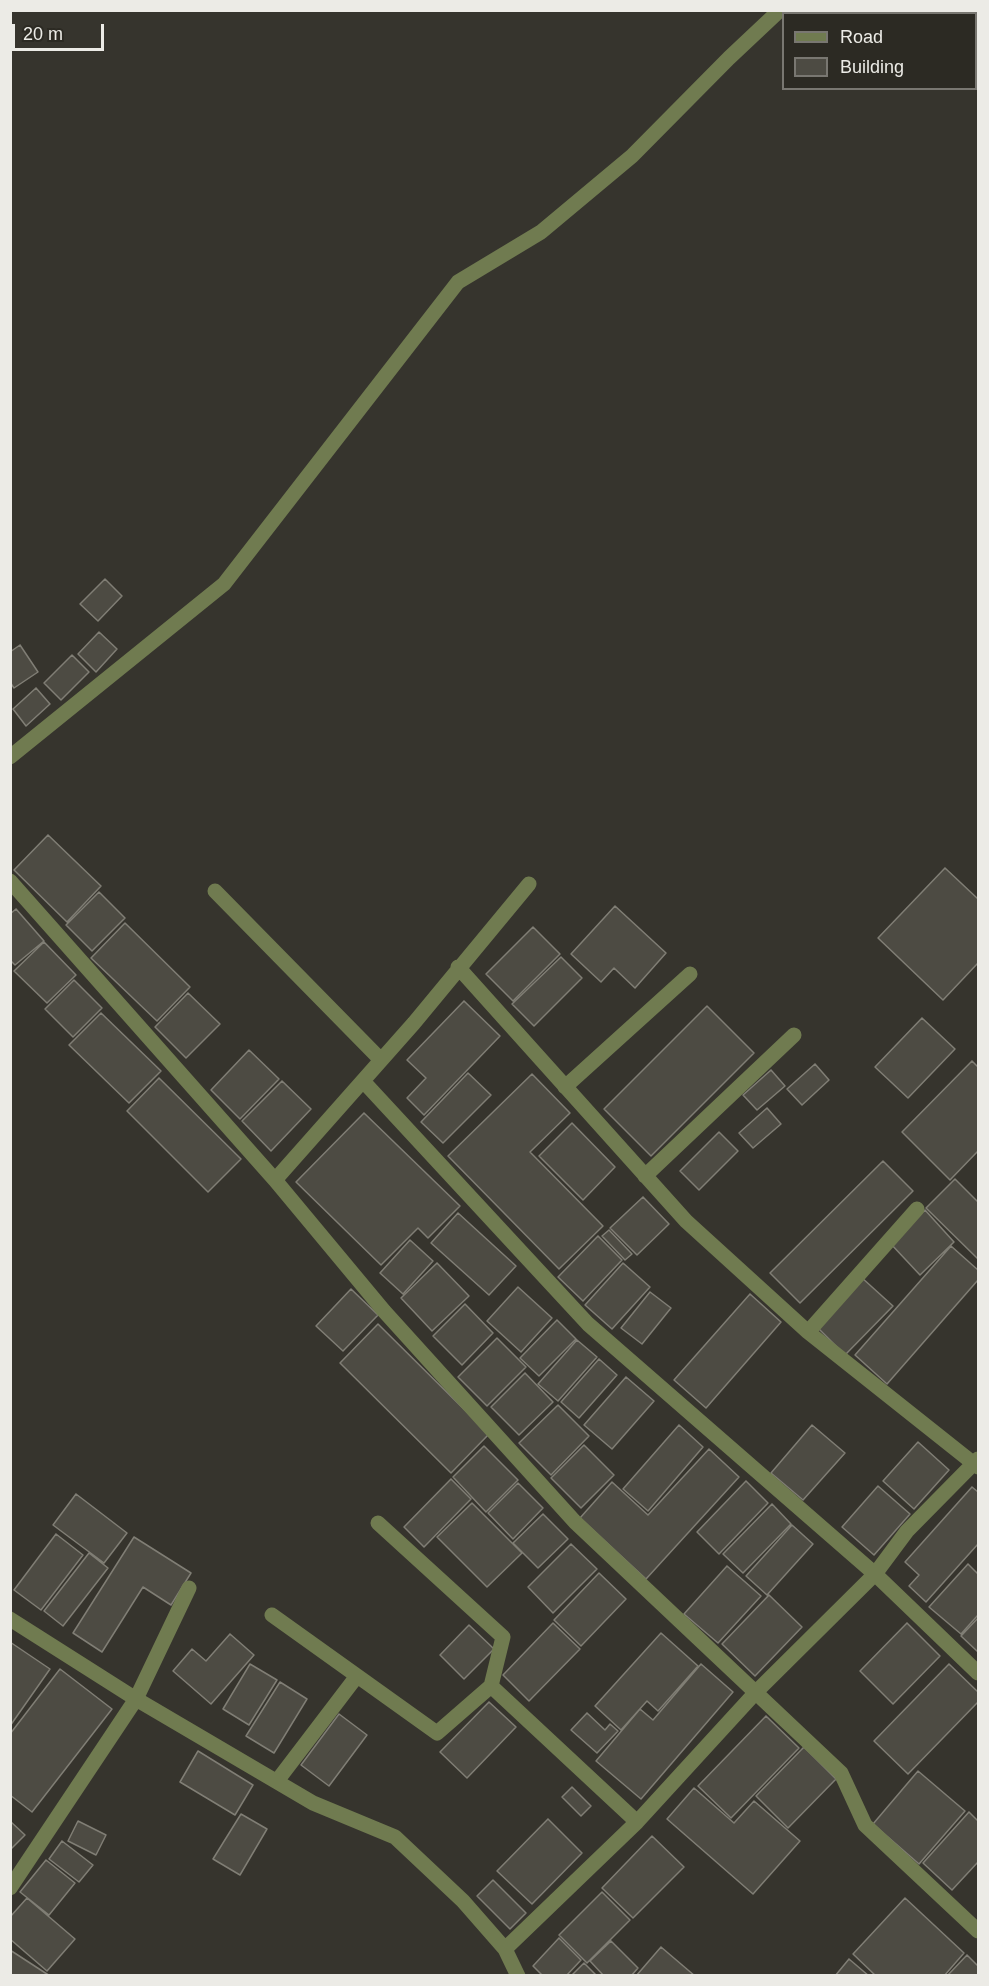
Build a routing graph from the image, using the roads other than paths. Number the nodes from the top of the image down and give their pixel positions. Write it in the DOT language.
graph roads {
  1 [pos="780,10"];
  2 [pos="10,757"];
  3 [pos="10,881"];
  4 [pos="529,884"];
  5 [pos="215,891"];
  6 [pos="458,967"];
  7 [pos="690,974"];
  8 [pos="794,1035"];
  9 [pos="381,1060"];
  10 [pos="363,1082"];
  11 [pos="565,1087"];
  12 [pos="645,1176"];
  13 [pos="275,1179"];
  14 [pos="917,1209"];
  15 [pos="808,1332"];
  16 [pos="977,1463"];
  17 [pos="378,1523"];
  18 [pos="875,1574"];
  19 [pos="189,1588"];
  20 [pos="272,1615"];
  21 [pos="10,1619"];
  22 [pos="978,1674"];
  23 [pos="357,1676"];
  24 [pos="491,1686"];
  25 [pos="757,1691"];
  26 [pos="136,1699"];
  27 [pos="277,1781"];
  28 [pos="637,1822"];
  29 [pos="10,1888"];
  30 [pos="978,1931"];
  31 [pos="505,1948"];
  32 [pos="518,1976"];
  1 -- 2 [label="street"];
  3 -- 13 [label="street"];
  4 -- 6 [label="street"];
  5 -- 9 [label="street"];
  6 -- 9 [label="street"];
  6 -- 11 [label="street"];
  7 -- 11 [label="street"];
  8 -- 12 [label="street"];
  9 -- 10 [label="street"];
  10 -- 13 [label="street"];
  10 -- 18 [label="street"];
  11 -- 12 [label="street"];
  12 -- 15 [label="street"];
  13 -- 25 [label="street"];
  14 -- 15 [label="street"];
  15 -- 16 [label="street"];
  16 -- 18 [label="street"];
  17 -- 24 [label="street"];
  18 -- 22 [label="street"];
  18 -- 25 [label="street"];
  19 -- 26 [label="street"];
  20 -- 23 [label="street"];
  21 -- 26 [label="street"];
  23 -- 24 [label="street"];
  23 -- 27 [label="street"];
  24 -- 28 [label="street"];
  25 -- 28 [label="street"];
  25 -- 30 [label="street"];
  26 -- 27 [label="street"];
  26 -- 29 [label="street"];
  27 -- 31 [label="street"];
  28 -- 31 [label="street"];
  31 -- 32 [label="street"];
}
